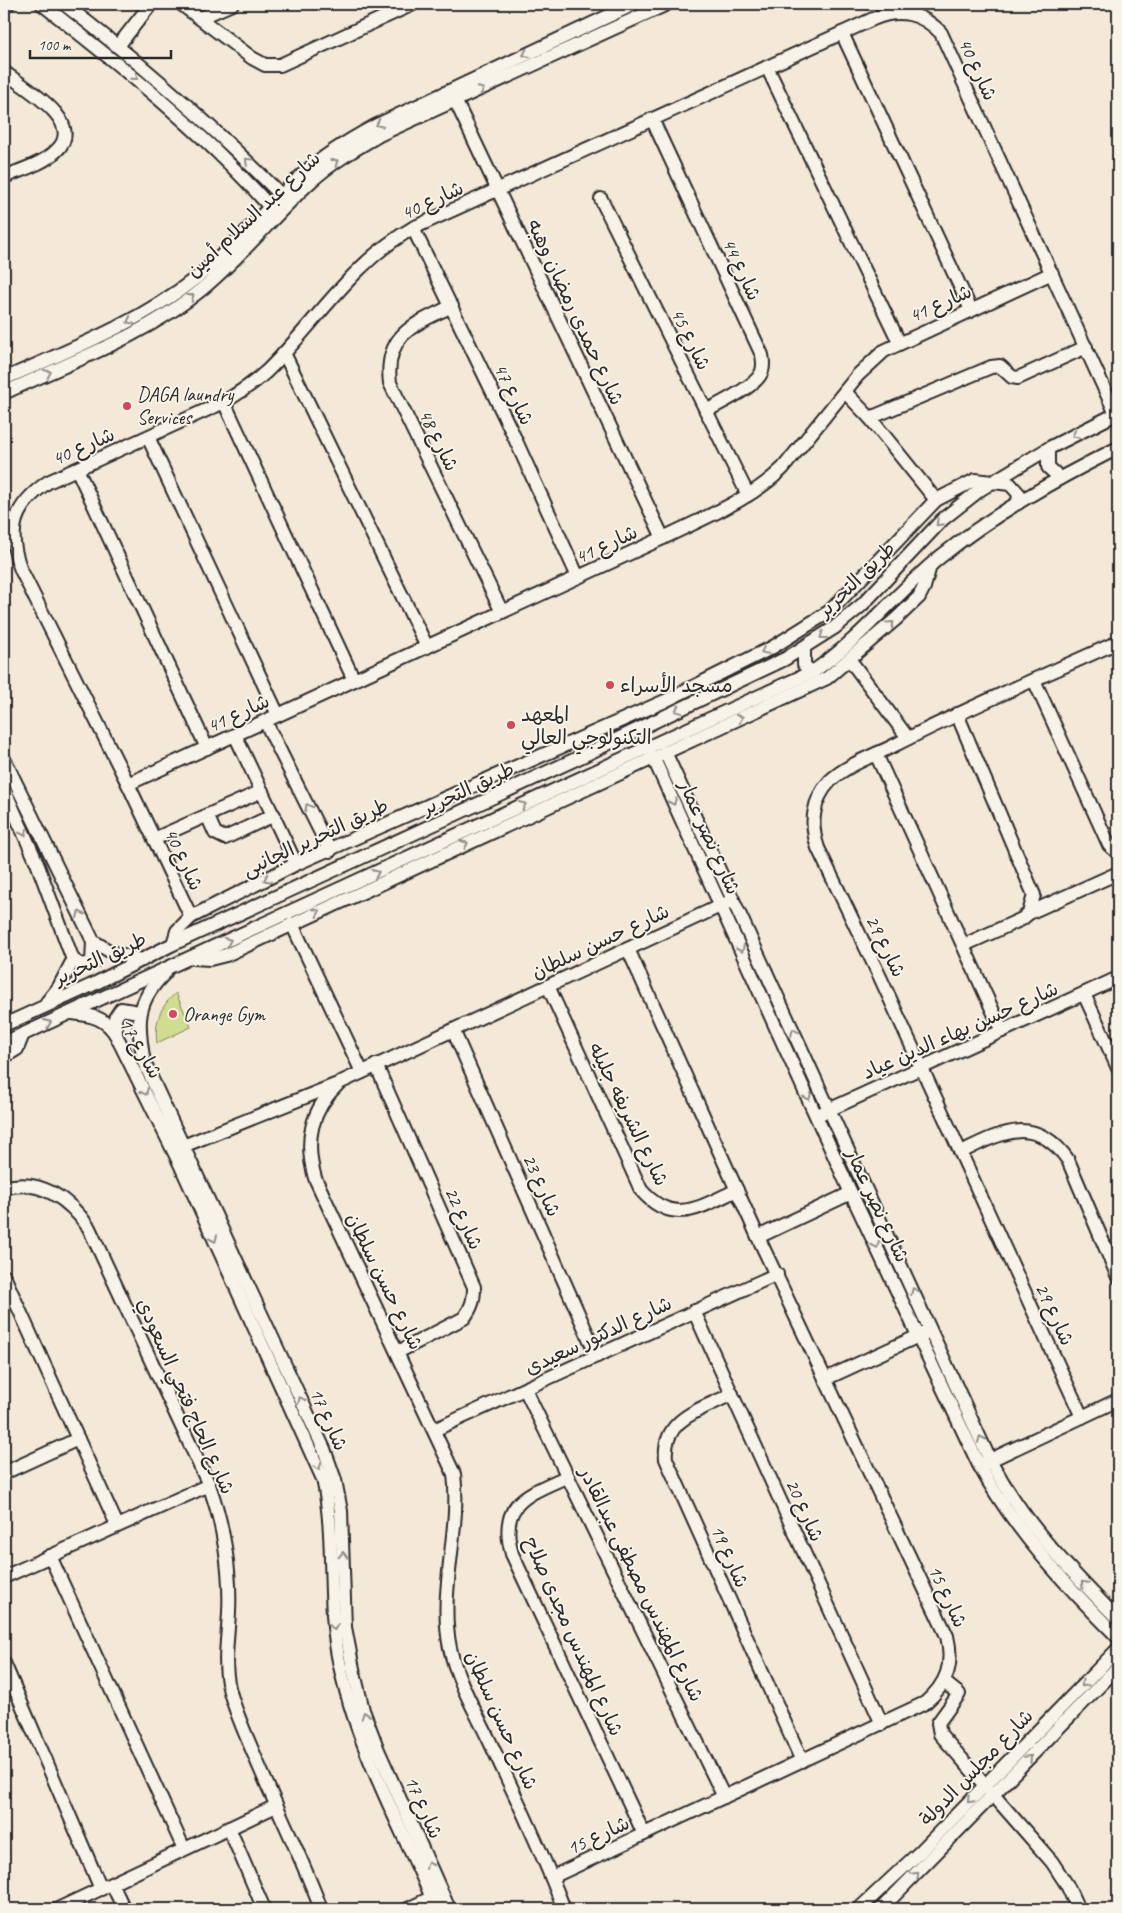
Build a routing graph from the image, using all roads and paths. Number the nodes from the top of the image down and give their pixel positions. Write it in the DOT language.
graph roads {
  1 [pos="8,4"];
  2 [pos="42,4"];
  3 [pos="64,4"];
  4 [pos="151,4"];
  5 [pos="181,4"];
  6 [pos="232,4"];
  7 [pos="413,4"];
  8 [pos="634,4"];
  9 [pos="667,4"];
  10 [pos="4,6"];
  11 [pos="200,18"];
  12 [pos="590,24"];
  13 [pos="842,33"];
  14 [pos="596,36"];
  15 [pos="550,43"];
  16 [pos="118,46"];
  17 [pos="556,55"];
  18 [pos="767,67"];
  19 [pos="4,72"];
  20 [pos="16,81"];
  21 [pos="4,88"];
  22 [pos="456,102"];
  23 [pos="652,119"];
  24 [pos="4,177"];
  25 [pos="498,190"];
  26 [pos="282,196"];
  27 [pos="601,199"];
  28 [pos="270,207"];
  29 [pos="413,228"];
  30 [pos="1052,273"];
  31 [pos="452,306"];
  32 [pos="971,310"];
  33 [pos="899,342"];
  34 [pos="1086,347"];
  35 [pos="88,348"];
  36 [pos="284,352"];
  37 [pos="65,358"];
  38 [pos="4,379"];
  39 [pos="844,392"];
  40 [pos="4,393"];
  41 [pos="224,402"];
  42 [pos="706,411"];
  43 [pos="1117,414"];
  44 [pos="870,418"];
  45 [pos="148,437"];
  46 [pos="1118,448"];
  47 [pos="1048,449"];
  48 [pos="77,469"];
  49 [pos="1060,478"];
  50 [pos="994,481"];
  51 [pos="748,495"];
  52 [pos="936,500"];
  53 [pos="1018,503"];
  54 [pos="663,538"];
  55 [pos="930,566"];
  56 [pos="578,577"];
  57 [pos="864,577"];
  58 [pos="862,605"];
  59 [pos="502,612"];
  60 [pos="1117,646"];
  61 [pos="427,647"];
  62 [pos="804,648"];
  63 [pos="850,660"];
  64 [pos="762,671"];
  65 [pos="814,671"];
  66 [pos="718,674"];
  67 [pos="354,680"];
  68 [pos="1034,680"];
  69 [pos="777,689"];
  70 [pos="957,714"];
  71 [pos="278,715"];
  72 [pos="265,721"];
  73 [pos="717,722"];
  74 [pos="235,735"];
  75 [pos="589,736"];
  76 [pos="908,738"];
  77 [pos="207,748"];
  78 [pos="659,754"];
  79 [pos="876,754"];
  80 [pos="576,759"];
  81 [pos="4,760"];
  82 [pos="580,779"];
  83 [pos="604,781"];
  84 [pos="128,784"];
  85 [pos="4,789"];
  86 [pos="262,791"];
  87 [pos="207,815"];
  88 [pos="274,815"];
  89 [pos="392,821"];
  90 [pos="441,821"];
  91 [pos="154,839"];
  92 [pos="330,851"];
  93 [pos="424,851"];
  94 [pos="1118,853"];
  95 [pos="296,864"];
  96 [pos="410,869"];
  97 [pos="1118,873"];
  98 [pos="306,883"];
  99 [pos="274,898"];
  100 [pos="320,899"];
  101 [pos="733,900"];
  102 [pos="721,906"];
  103 [pos="1029,913"];
  104 [pos="191,917"];
  105 [pos="289,919"];
  106 [pos="93,941"];
  107 [pos="172,944"];
  108 [pos="964,945"];
  109 [pos="628,948"];
  110 [pos="74,960"];
  111 [pos="142,960"];
  112 [pos="171,967"];
  113 [pos="1118,978"];
  114 [pos="548,986"];
  115 [pos="1084,994"];
  116 [pos="44,1005"];
  117 [pos="139,1012"];
  118 [pos="70,1013"];
  119 [pos="4,1023"];
  120 [pos="452,1030"];
  121 [pos="1002,1031"];
  122 [pos="24,1034"];
  123 [pos="116,1035"];
  124 [pos="4,1043"];
  125 [pos="4,1057"];
  126 [pos="376,1065"];
  127 [pos="922,1068"];
  128 [pos="1118,1068"];
  129 [pos="362,1072"];
  130 [pos="339,1083"];
  131 [pos="830,1110"];
  132 [pos="816,1116"];
  133 [pos="183,1146"];
  134 [pos="961,1152"];
  135 [pos="4,1188"];
  136 [pos="737,1190"];
  137 [pos="852,1193"];
  138 [pos="758,1237"];
  139 [pos="777,1274"];
  140 [pos="4,1276"];
  141 [pos="1118,1277"];
  142 [pos="694,1311"];
  143 [pos="932,1329"];
  144 [pos="918,1336"];
  145 [pos="398,1352"];
  146 [pos="597,1356"];
  147 [pos="825,1379"];
  148 [pos="525,1389"];
  149 [pos="732,1394"];
  150 [pos="1118,1400"];
  151 [pos="1082,1417"];
  152 [pos="434,1430"];
  153 [pos="78,1439"];
  154 [pos="985,1462"];
  155 [pos="4,1473"];
  156 [pos="568,1476"];
  157 [pos="209,1484"];
  158 [pos="117,1525"];
  159 [pos="50,1556"];
  160 [pos="4,1577"];
  161 [pos="1118,1619"];
  162 [pos="1118,1637"];
  163 [pos="1118,1649"];
  164 [pos="4,1663"];
  165 [pos="1118,1667"];
  166 [pos="944,1682"];
  167 [pos="8,1685"];
  168 [pos="882,1724"];
  169 [pos="802,1761"];
  170 [pos="988,1791"];
  171 [pos="724,1797"];
  172 [pos="276,1806"];
  173 [pos="229,1828"];
  174 [pos="644,1834"];
  175 [pos="184,1850"];
  176 [pos="552,1877"];
  177 [pos="106,1886"];
  178 [pos="439,1904"];
  179 [pos="58,1909"];
  180 [pos="124,1909"];
  181 [pos="264,1909"];
  182 [pos="320,1909"];
  183 [pos="408,1909"];
  184 [pos="564,1909"];
  185 [pos="859,1909"];
  186 [pos="881,1909"];
  187 [pos="1078,1909"];
  1 -- 10 [label="street"];
  2 -- 28 [label="street, one-way"];
  3 -- 16 [label="street"];
  4 -- 16 [label="street"];
  5 -- 11 [label="street"];
  6 -- 11 [label="street"];
  7 -- 11 [label="street"];
  8 -- 12 [label="street, شارع عبد السلام أمين"];
  9 -- 14 [label="street, شارع عبد السلام أمين"];
  12 -- 14 [label="street"];
  12 -- 15 [label="street, شارع عبد السلام أمين"];
  13 -- 18 [label="street, شارع 40"];
  13 -- 30 [label="street, شارع 40"];
  13 -- 32 [label="street"];
  14 -- 17 [label="street, شارع عبد السلام أمين"];
  15 -- 17 [label="street"];
  15 -- 26 [label="street, شارع عبد السلام أمين, one-way"];
  26 -- 16 [label="street, one-way"];
  22 -- 17 [label="street, شارع عبد السلام أمين, one-way"];
  18 -- 23 [label="street, شارع 40"];
  18 -- 33 [label="street"];
  19 -- 20 [label="street"];
  20 -- 21 [label="street"];
  20 -- 24 [label="street"];
  22 -- 25 [label="street, شارع حمدى رمضان وهبه"];
  35 -- 22 [label="street, شارع عبد السلام أمين, one-way"];
  23 -- 25 [label="street, شارع 40"];
  23 -- 42 [label="street, شارع 44"];
  25 -- 29 [label="street, شارع 40"];
  25 -- 54 [label="street, شارع حمدى رمضان وهبه"];
  26 -- 28 [label="street, شارع عبد السلام أمين"];
  27 -- 42 [label="street, شارع 45"];
  28 -- 35 [label="street, شارع عبد السلام أمين, one-way"];
  29 -- 31 [label="street, شارع 47"];
  29 -- 36 [label="street, شارع 40"];
  30 -- 32 [label="street, شارع 41"];
  30 -- 34 [label="street, شارع 40"];
  31 -- 56 [label="street, شارع 47"];
  31 -- 59 [label="street, شارع 48"];
  32 -- 33 [label="street, شارع 41"];
  33 -- 39 [label="street, شارع 41"];
  34 -- 43 [label="street, شارع 40"];
  34 -- 44 [label="street"];
  35 -- 37 [label="street, شارع عبد السلام أمين"];
  36 -- 41 [label="street, شارع 40"];
  36 -- 61 [label="street"];
  37 -- 38 [label="street, شارع عبد السلام أمين"];
  40 -- 37 [label="street, شارع عبد السلام أمين, one-way"];
  39 -- 44 [label="street"];
  39 -- 51 [label="street, شارع 41"];
  41 -- 45 [label="street, شارع 40"];
  41 -- 67 [label="street"];
  42 -- 51 [label="street, شارع 45"];
  43 -- 47 [label="street, طريق التحرير, one-way"];
  44 -- 52 [label="street"];
  45 -- 48 [label="street, شارع 40"];
  45 -- 71 [label="street"];
  46 -- 49 [label="street, طريق التحرير"];
  47 -- 49 [label="street"];
  47 -- 50 [label="street, طريق التحرير"];
  48 -- 77 [label="street"];
  48 -- 84 [label="street, شارع 40"];
  49 -- 53 [label="street, طريق التحرير"];
  50 -- 52 [label="street, طريق التحرير الجانبى"];
  50 -- 53 [label="street"];
  50 -- 58 [label="street, طريق التحرير, one-way"];
  51 -- 54 [label="street, شارع 41"];
  52 -- 57 [label="street, طريق التحرير الجانبى"];
  53 -- 55 [label="street, طريق التحرير"];
  54 -- 56 [label="street, شارع 41"];
  63 -- 55 [label="street, one-way"];
  55 -- 65 [label="street, طريق التحرير"];
  56 -- 59 [label="street, شارع 41"];
  57 -- 58 [label="street"];
  57 -- 66 [label="street, طريق التحرير الجانبى, one-way"];
  58 -- 62 [label="street, طريق التحرير, one-way"];
  59 -- 61 [label="street, شارع 41"];
  60 -- 68 [label="street, شارع 29"];
  61 -- 67 [label="street, شارع 41"];
  62 -- 64 [label="street, طريق التحرير"];
  62 -- 65 [label="street"];
  73 -- 63 [label="street, one-way"];
  63 -- 76 [label="street"];
  64 -- 66 [label="street"];
  64 -- 69 [label="street"];
  64 -- 80 [label="street, طريق التحرير, one-way"];
  65 -- 69 [label="street, طريق التحرير"];
  66 -- 75 [label="street, طريق التحرير الجانبى"];
  67 -- 71 [label="street, شارع 41"];
  68 -- 70 [label="street, شارع 29"];
  68 -- 94 [label="street"];
  69 -- 73 [label="street, طريق التحرير"];
  70 -- 76 [label="street, شارع 29"];
  70 -- 103 [label="street"];
  71 -- 72 [label="street, شارع 41"];
  72 -- 74 [label="street, شارع 41"];
  92 -- 72 [label="street, one-way"];
  73 -- 78 [label="street"];
  73 -- 82 [label="street, طريق التحرير"];
  74 -- 77 [label="street, شارع 41"];
  74 -- 86 [label="street"];
  75 -- 80 [label="street"];
  75 -- 89 [label="street, طريق التحرير الجانبى"];
  76 -- 79 [label="street, شارع 29"];
  77 -- 84 [label="street, شارع 41"];
  78 -- 83 [label="street"];
  78 -- 101 [label="street, شارع نصر عمار"];
  78 -- 102 [label="street, شارع نصر عمار, one-way"];
  79 -- 108 [label="street"];
  79 -- 127 [label="street, شارع 29"];
  80 -- 90 [label="street, طريق التحرير"];
  106 -- 81 [label="street, one-way"];
  82 -- 83 [label="street"];
  93 -- 82 [label="street, طريق التحرير, one-way"];
  96 -- 83 [label="street, one-way"];
  84 -- 91 [label="street, شارع 40"];
  85 -- 110 [label="street, one-way"];
  86 -- 87 [label="street"];
  86 -- 88 [label="street"];
  87 -- 88 [label="street"];
  87 -- 91 [label="street"];
  88 -- 95 [label="street"];
  89 -- 90 [label="street"];
  89 -- 92 [label="street, طريق التحرير الجانبى"];
  90 -- 98 [label="street, طريق التحرير"];
  91 -- 104 [label="street, شارع 40"];
  92 -- 95 [label="street, طريق التحرير الجانبى"];
  93 -- 96 [label="street"];
  100 -- 93 [label="street, طريق التحرير, one-way"];
  95 -- 104 [label="street, طريق التحرير الجانبى, one-way"];
  105 -- 96 [label="street, one-way"];
  97 -- 103 [label="street"];
  98 -- 99 [label="street, طريق التحرير"];
  98 -- 100 [label="street"];
  99 -- 105 [label="street"];
  99 -- 107 [label="street, طريق التحرير"];
  100 -- 105 [label="street, طريق التحرير"];
  101 -- 102 [label="street, شارع حسن سلطان"];
  131 -- 101 [label="street, شارع نصر عمار, one-way"];
  102 -- 109 [label="street, شارع حسن سلطان"];
  102 -- 132 [label="street, شارع نصر عمار, one-way"];
  103 -- 108 [label="street"];
  104 -- 107 [label="street, طريق التحرير الجانبى"];
  112 -- 105 [label="street, طريق التحرير, one-way"];
  105 -- 129 [label="street"];
  106 -- 110 [label="street"];
  106 -- 111 [label="street"];
  107 -- 111 [label="street, طريق التحرير"];
  108 -- 121 [label="street"];
  109 -- 114 [label="street, شارع حسن سلطان"];
  109 -- 136 [label="street, شارع 15"];
  110 -- 116 [label="street"];
  111 -- 116 [label="street, طريق التحرير"];
  112 -- 117 [label="street, شارع 17"];
  112 -- 118 [label="street, طريق التحرير"];
  113 -- 115 [label="street, شارع حسن بهاء الدين عياد"];
  114 -- 120 [label="street, شارع حسن سلطان"];
  114 -- 136 [label="street, شارع الشريفه جليله"];
  115 -- 121 [label="street, شارع حسن بهاء الدين عياد"];
  115 -- 128 [label="street"];
  116 -- 119 [label="street, طريق التحرير"];
  117 -- 123 [label="street"];
  117 -- 133 [label="street, شارع 17"];
  122 -- 118 [label="street, طريق التحرير, one-way"];
  118 -- 123 [label="street, شارع 17"];
  120 -- 126 [label="street, شارع حسن سلطان"];
  120 -- 146 [label="street, شارع 23"];
  121 -- 127 [label="street, شارع حسن بهاء الدين عياد"];
  122 -- 124 [label="street, طريق التحرير"];
  122 -- 125 [label="street"];
  123 -- 178 [label="street, شارع 17, one-way"];
  126 -- 129 [label="street, شارع حسن سلطان"];
  126 -- 145 [label="street, شارع 22"];
  127 -- 131 [label="street, شارع حسن بهاء الدين عياد"];
  127 -- 134 [label="street, شارع 29"];
  129 -- 130 [label="street, شارع حسن سلطان"];
  130 -- 133 [label="street"];
  130 -- 145 [label="street, شارع حسن سلطان"];
  131 -- 132 [label="street, شارع حسن بهاء الدين عياد"];
  143 -- 131 [label="street, شارع نصر عمار, one-way"];
  132 -- 137 [label="street, شارع نصر عمار"];
  178 -- 133 [label="street, شارع 17, one-way"];
  134 -- 141 [label="street"];
  134 -- 151 [label="street, شارع 29"];
  135 -- 157 [label="street, شارع الحاج فتحي السعودي"];
  136 -- 138 [label="street, شارع 15"];
  137 -- 138 [label="street"];
  137 -- 144 [label="street, شارع نصر عمار, one-way"];
  138 -- 139 [label="street, شارع 15"];
  139 -- 142 [label="street, شارع الدكتور سعيدى"];
  139 -- 147 [label="street, شارع 15"];
  140 -- 153 [label="street"];
  142 -- 146 [label="street, شارع الدكتور سعيدى"];
  142 -- 149 [label="street, شارع 20"];
  143 -- 144 [label="street"];
  154 -- 143 [label="street, شارع نصر عمار, one-way"];
  144 -- 147 [label="street"];
  144 -- 154 [label="street, شارع نصر عمار"];
  145 -- 152 [label="street, شارع حسن سلطان"];
  146 -- 148 [label="street, شارع الدكتور سعيدى"];
  147 -- 166 [label="street, شارع 15"];
  148 -- 152 [label="street, شارع الدكتور سعيدى"];
  148 -- 156 [label="street, شارع المهندس مصطفى عبدالقادر"];
  149 -- 168 [label="street, شارع 20"];
  149 -- 169 [label="street, شارع 19"];
  150 -- 151 [label="street"];
  151 -- 154 [label="street"];
  152 -- 176 [label="street, شارع حسن سلطان"];
  153 -- 155 [label="street"];
  153 -- 158 [label="street"];
  161 -- 154 [label="street, شارع نصر عمار, one-way"];
  154 -- 162 [label="street, شارع نصر عمار"];
  156 -- 171 [label="street, شارع المهندس مصطفى عبدالقادر"];
  156 -- 174 [label="street, شارع المهندس مجدى صلاح"];
  157 -- 158 [label="street"];
  157 -- 172 [label="street, شارع الحاج فتحي السعودي"];
  158 -- 159 [label="street"];
  159 -- 160 [label="street"];
  159 -- 175 [label="street"];
  163 -- 170 [label="street, شارع مجلس الدولة, one-way"];
  164 -- 167 [label="street"];
  170 -- 165 [label="street, شارع مجلس الدولة, one-way"];
  166 -- 168 [label="street, شارع 15"];
  166 -- 170 [label="street"];
  167 -- 177 [label="street"];
  168 -- 169 [label="street, شارع 15"];
  169 -- 171 [label="street, شارع 15"];
  170 -- 185 [label="street, شارع مجلس الدولة, one-way"];
  186 -- 170 [label="street, شارع مجلس الدولة, one-way"];
  170 -- 187 [label="street"];
  171 -- 174 [label="street, شارع 15"];
  172 -- 173 [label="street"];
  172 -- 182 [label="street, شارع الحاج فتحي السعودي"];
  173 -- 175 [label="street"];
  173 -- 181 [label="street"];
  174 -- 176 [label="street, شارع 15"];
  175 -- 177 [label="street"];
  176 -- 184 [label="street, شارع حسن سلطان"];
  177 -- 179 [label="street"];
  177 -- 180 [label="street"];
  178 -- 183 [label="street"];
}
